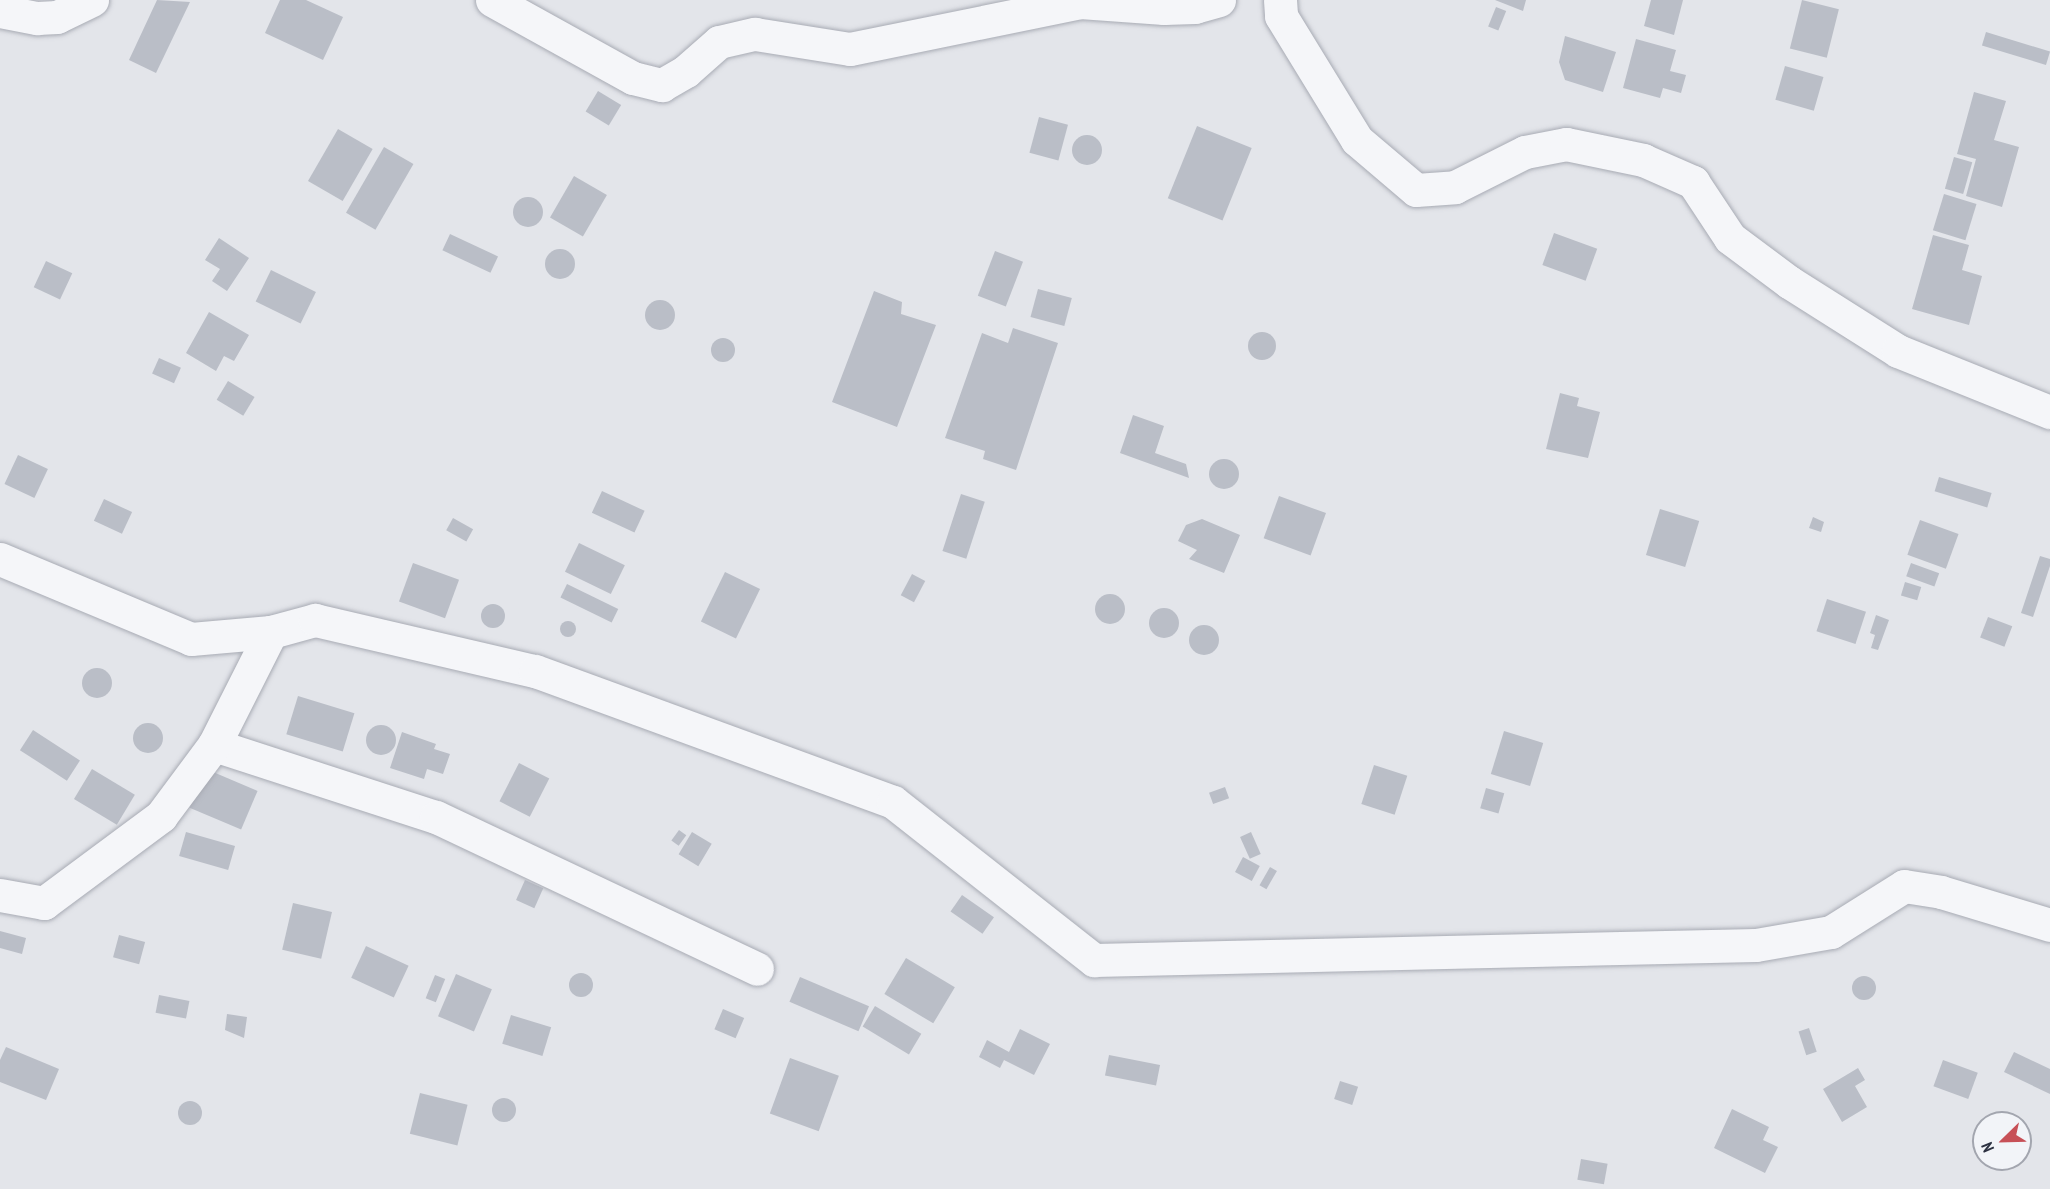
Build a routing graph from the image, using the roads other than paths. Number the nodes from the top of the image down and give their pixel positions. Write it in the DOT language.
graph roads {
  1 [pos="92,0"];
  2 [pos="492,0"];
  3 [pos="1219,0"];
  4 [pos="1280,0"];
  5 [pos="0,11"];
  6 [pos="2050,412"];
  7 [pos="0,559"];
  8 [pos="271,632"];
  9 [pos="214,745"];
  10 [pos="0,895"];
  11 [pos="2050,925"];
  12 [pos="757,969"];
  1 -- 5 [label="street"];
  2 -- 3 [label="street"];
  4 -- 6 [label="street"];
  7 -- 8 [label="street"];
  8 -- 9 [label="street"];
  8 -- 11 [label="street"];
  9 -- 10 [label="street"];
  9 -- 12 [label="street"];
}
